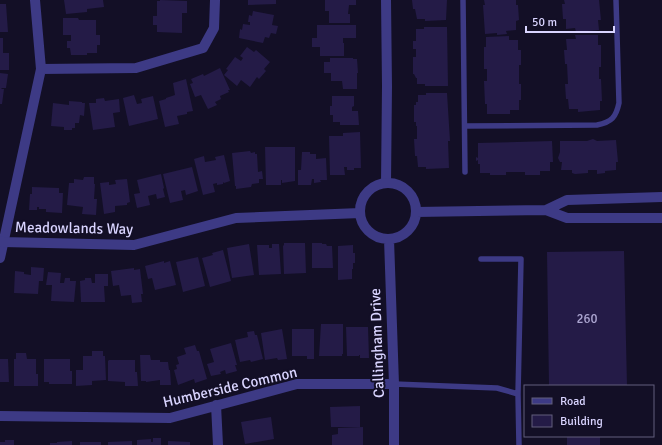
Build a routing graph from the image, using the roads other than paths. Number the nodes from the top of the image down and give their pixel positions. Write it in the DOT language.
graph roads {
  1 [pos="35,0"];
  2 [pos="215,0"];
  3 [pos="386,0"];
  4 [pos="463,0"];
  5 [pos="616,0"];
  6 [pos="41,69"];
  7 [pos="465,126"];
  8 [pos="465,172"];
  9 [pos="386,183"];
  10 [pos="662,197"];
  11 [pos="546,210"];
  12 [pos="416,212"];
  13 [pos="360,213"];
  14 [pos="662,218"];
  15 [pos="389,239"];
  16 [pos="2,242"];
  17 [pos="0,258"];
  18 [pos="481,259"];
  19 [pos="394,384"];
  20 [pos="518,394"];
  21 [pos="216,406"];
  22 [pos="0,416"];
  23 [pos="218,445"];
  24 [pos="394,445"];
  25 [pos="519,445"];
  1 -- 6 [label="street"];
  2 -- 6 [label="street"];
  3 -- 9 [label="street"];
  4 -- 7 [label="lane"];
  5 -- 7 [label="lane"];
  6 -- 16 [label="street"];
  7 -- 8 [label="lane"];
  9 -- 12 [label="street"];
  9 -- 13 [label="street"];
  10 -- 11 [label="street"];
  11 -- 12 [label="street"];
  11 -- 14 [label="street"];
  12 -- 15 [label="street"];
  13 -- 15 [label="street"];
  13 -- 16 [label="street, Meadowlands Way"];
  15 -- 19 [label="street, Callingham Drive"];
  16 -- 17 [label="street"];
  18 -- 20 [label="lane"];
  19 -- 20 [label="lane"];
  19 -- 21 [label="street, Humberside Common"];
  19 -- 24 [label="street, Callingham Drive"];
  20 -- 25 [label="lane"];
  21 -- 22 [label="street, Humberside Common"];
  21 -- 23 [label="street"];
}
